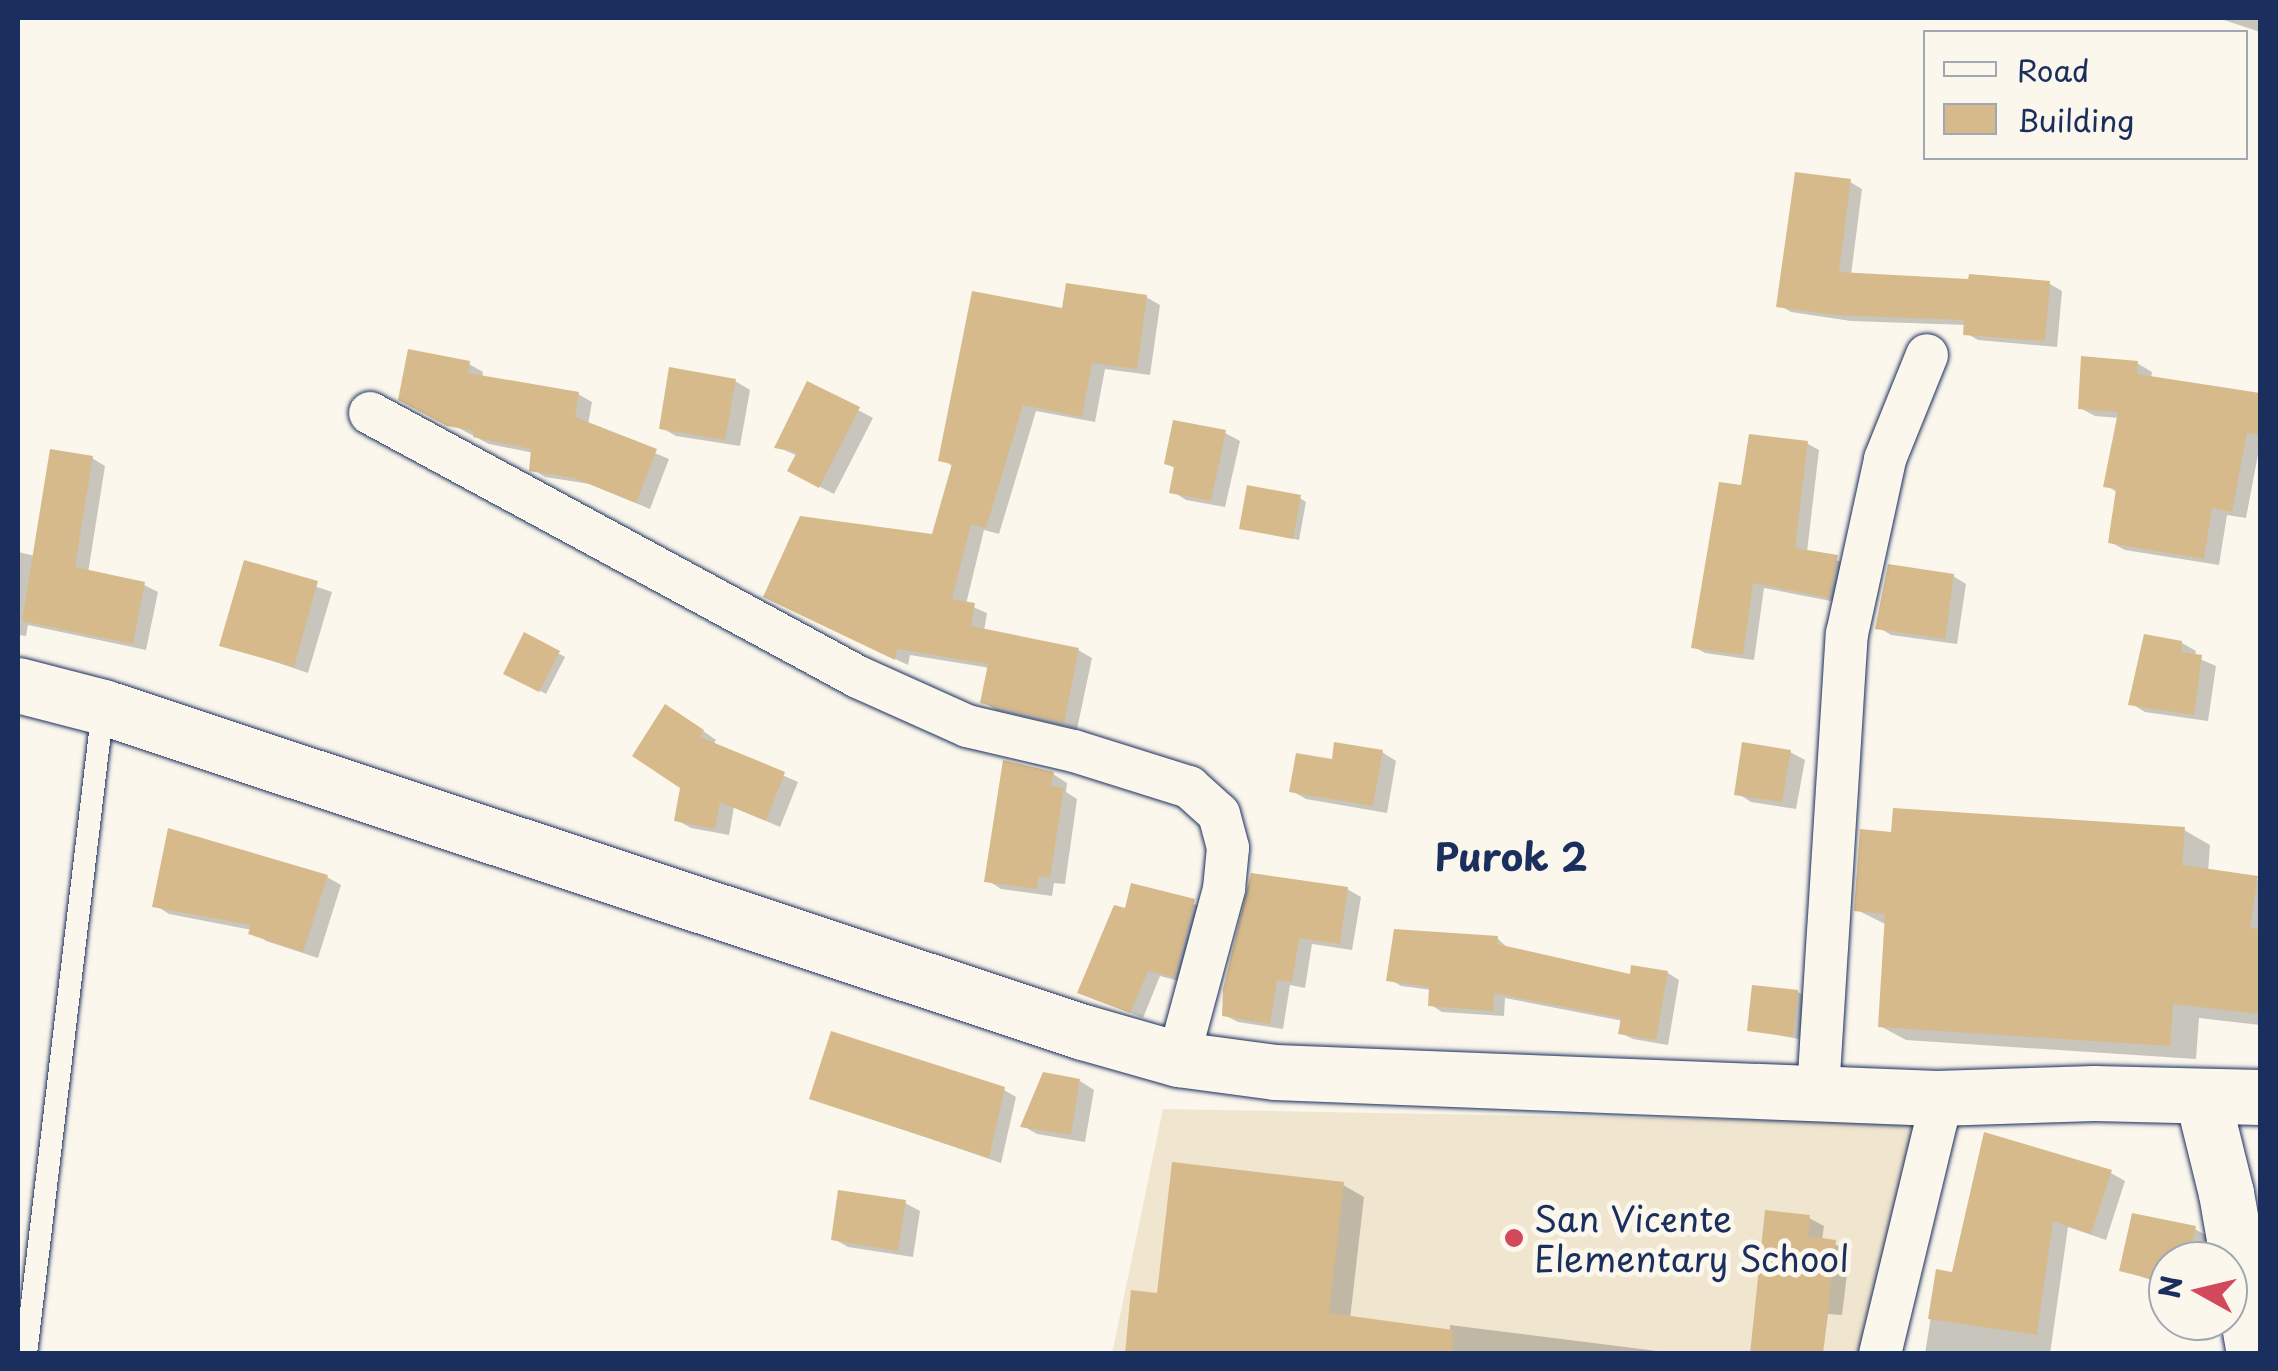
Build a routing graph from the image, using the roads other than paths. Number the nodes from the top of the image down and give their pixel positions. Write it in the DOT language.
graph roads {
  1 [pos="1927,356"];
  2 [pos="370,413"];
  3 [pos="18,684"];
  4 [pos="103,707"];
  5 [pos="1178,1059"];
  6 [pos="1818,1091"];
  7 [pos="2202,1096"];
  8 [pos="2260,1097"];
  9 [pos="1936,1098"];
  10 [pos="26,1354"];
  11 [pos="1880,1354"];
  12 [pos="2254,1354"];
  1 -- 6 [label="street"];
  2 -- 5 [label="street"];
  3 -- 4 [label="street"];
  4 -- 5 [label="street"];
  4 -- 10 [label="lane"];
  5 -- 6 [label="street"];
  6 -- 9 [label="street"];
  7 -- 8 [label="street"];
  7 -- 9 [label="street"];
  7 -- 12 [label="street"];
  9 -- 11 [label="street"];
}
